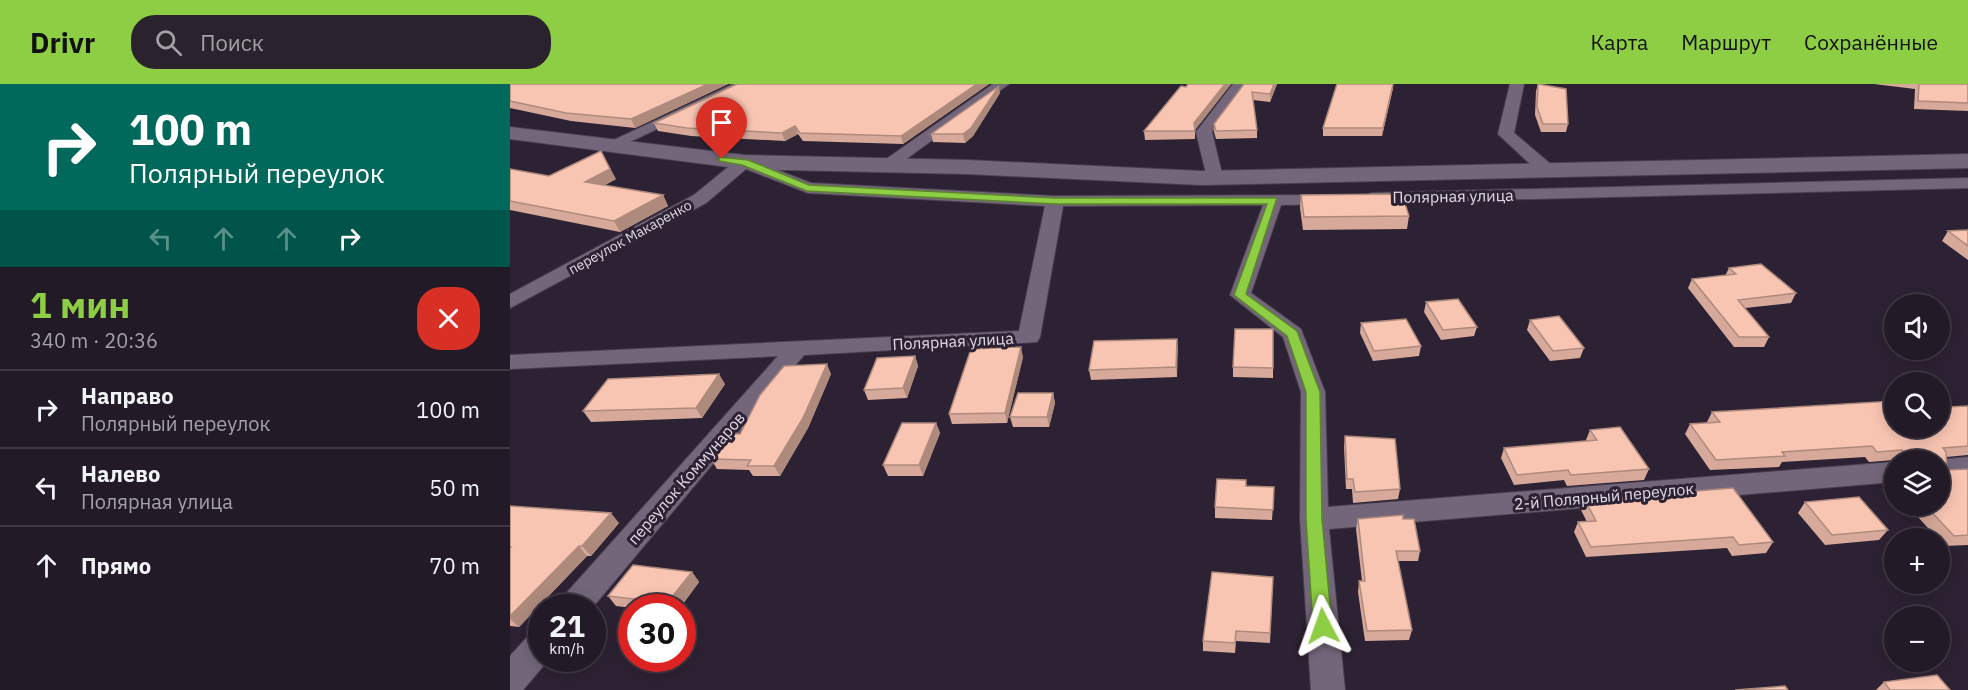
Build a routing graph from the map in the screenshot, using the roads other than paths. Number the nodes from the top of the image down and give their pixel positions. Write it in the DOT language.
graph roads {
  1 [pos="744,84"];
  2 [pos="1002,84"];
  3 [pos="1240,84"];
  4 [pos="1517,84"];
  5 [pos="510,133"];
  6 [pos="609,146"];
  7 [pos="1968,161"];
  8 [pos="744,162"];
  9 [pos="888,165"];
  10 [pos="1547,170"];
  11 [pos="1215,178"];
  12 [pos="1968,183"];
  13 [pos="1055,201"];
  14 [pos="1273,201"];
  15 [pos="510,302"];
  16 [pos="798,348"];
  17 [pos="510,362"];
  18 [pos="1968,467"];
  19 [pos="1950,468"];
  20 [pos="1884,473"];
  21 [pos="1314,519"];
  22 [pos="585,594"];
  23 [pos="528,660"];
  24 [pos="510,680"];
  25 [pos="1328,690"];
  1 -- 6 [label="street"];
  2 -- 9 [label="street"];
  3 -- 11 [label="street"];
  4 -- 10 [label="street"];
  5 -- 6 [label="street, Полярная улица"];
  6 -- 8 [label="street, Полярная улица"];
  7 -- 10 [label="street, Полярная улица"];
  8 -- 9 [label="street, Полярная улица"];
  8 -- 13 [label="street"];
  8 -- 15 [label="street, переулок Макаренко"];
  9 -- 11 [label="street, Полярная улица"];
  10 -- 11 [label="street, Полярная улица"];
  12 -- 14 [label="street, Полярная улица"];
  13 -- 14 [label="street, Полярная улица"];
  13 -- 16 [label="street, Полярная улица"];
  14 -- 21 [label="street"];
  16 -- 17 [label="street, Полярная улица"];
  16 -- 22 [label="street, переулок Коммунаров"];
  18 -- 19 [label="street"];
  20 -- 21 [label="street, 2-й Полярный переулок"];
  21 -- 25 [label="street"];
  23 -- 24 [label="street"];
}
